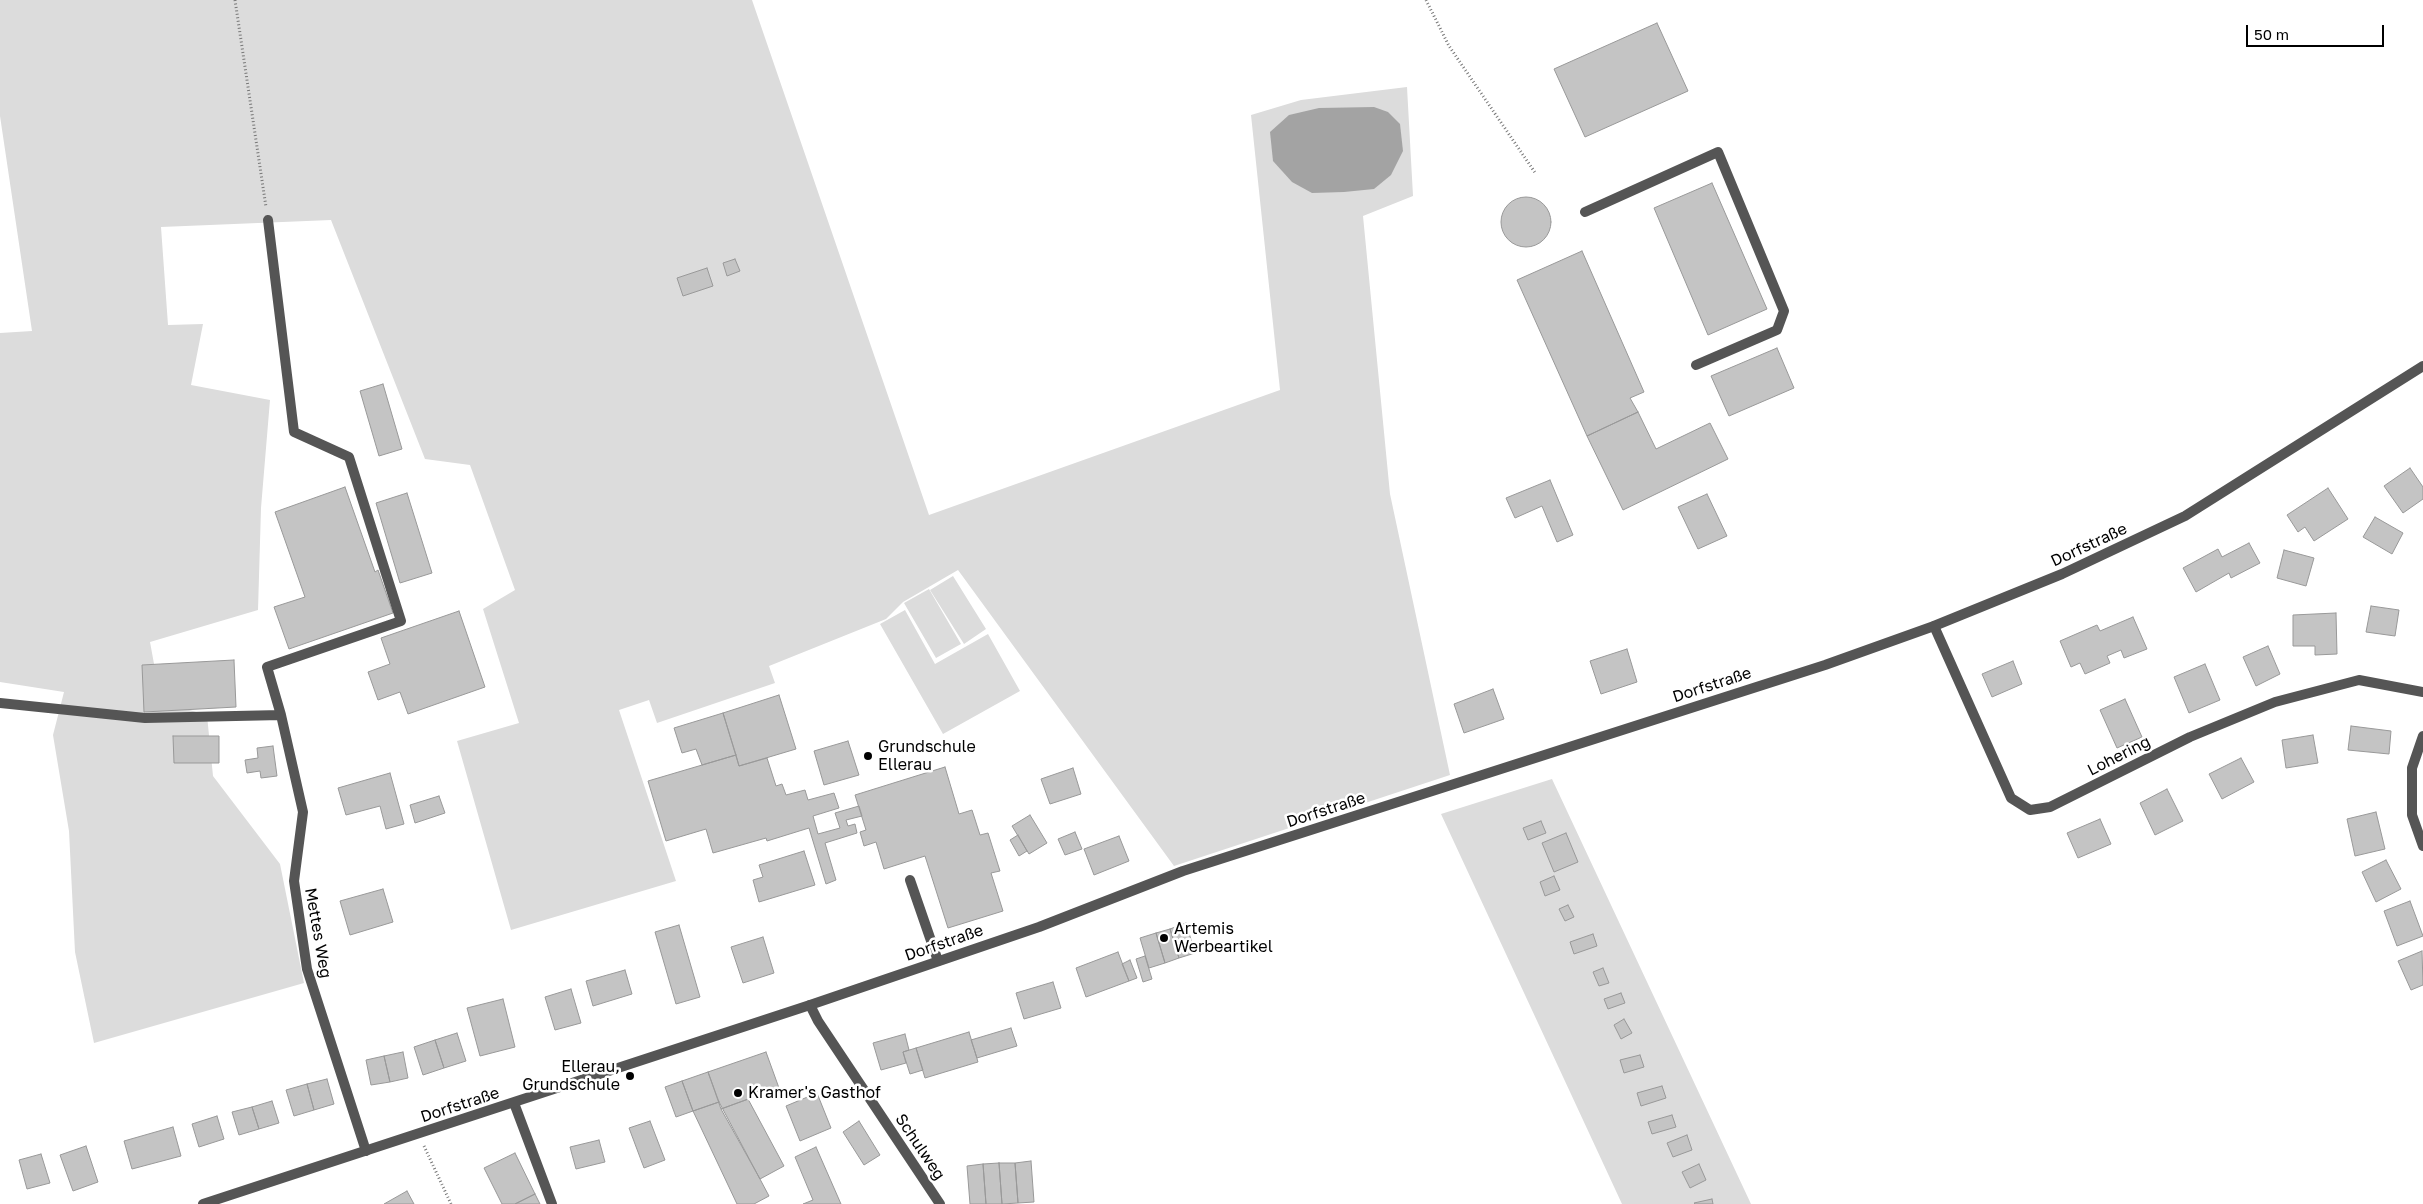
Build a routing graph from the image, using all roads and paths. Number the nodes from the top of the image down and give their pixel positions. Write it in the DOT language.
graph roads {
  1 [pos="234,0"];
  2 [pos="1426,0"];
  3 [pos="1536,174"];
  4 [pos="1585,212"];
  5 [pos="268,220"];
  6 [pos="1696,365"];
  7 [pos="2423,366"];
  8 [pos="1934,626"];
  9 [pos="2423,692"];
  10 [pos="0,703"];
  11 [pos="281,715"];
  12 [pos="2423,736"];
  13 [pos="2423,846"];
  14 [pos="910,880"];
  15 [pos="938,961"];
  16 [pos="810,1005"];
  17 [pos="514,1103"];
  18 [pos="418,1134"];
  19 [pos="366,1151"];
  20 [pos="203,1204"];
  21 [pos="451,1204"];
  22 [pos="552,1204"];
  23 [pos="940,1204"];
  1 -- 5 [label="path"];
  2 -- 3 [label="path"];
  4 -- 6 [label="street"];
  5 -- 11 [label="street, Mettes Weg"];
  7 -- 8 [label="street, Dorfstraße"];
  8 -- 9 [label="street, Lohering"];
  8 -- 15 [label="street, Dorfstraße"];
  10 -- 11 [label="street"];
  11 -- 19 [label="street, Mettes Weg"];
  12 -- 13 [label="street"];
  14 -- 15 [label="street"];
  15 -- 16 [label="street, Dorfstraße"];
  16 -- 17 [label="street, Dorfstraße"];
  16 -- 23 [label="street, Schulweg"];
  17 -- 18 [label="street, Dorfstraße"];
  17 -- 22 [label="street"];
  18 -- 19 [label="street, Dorfstraße"];
  18 -- 21 [label="path"];
  19 -- 20 [label="street, Dorfstraße"];
}
